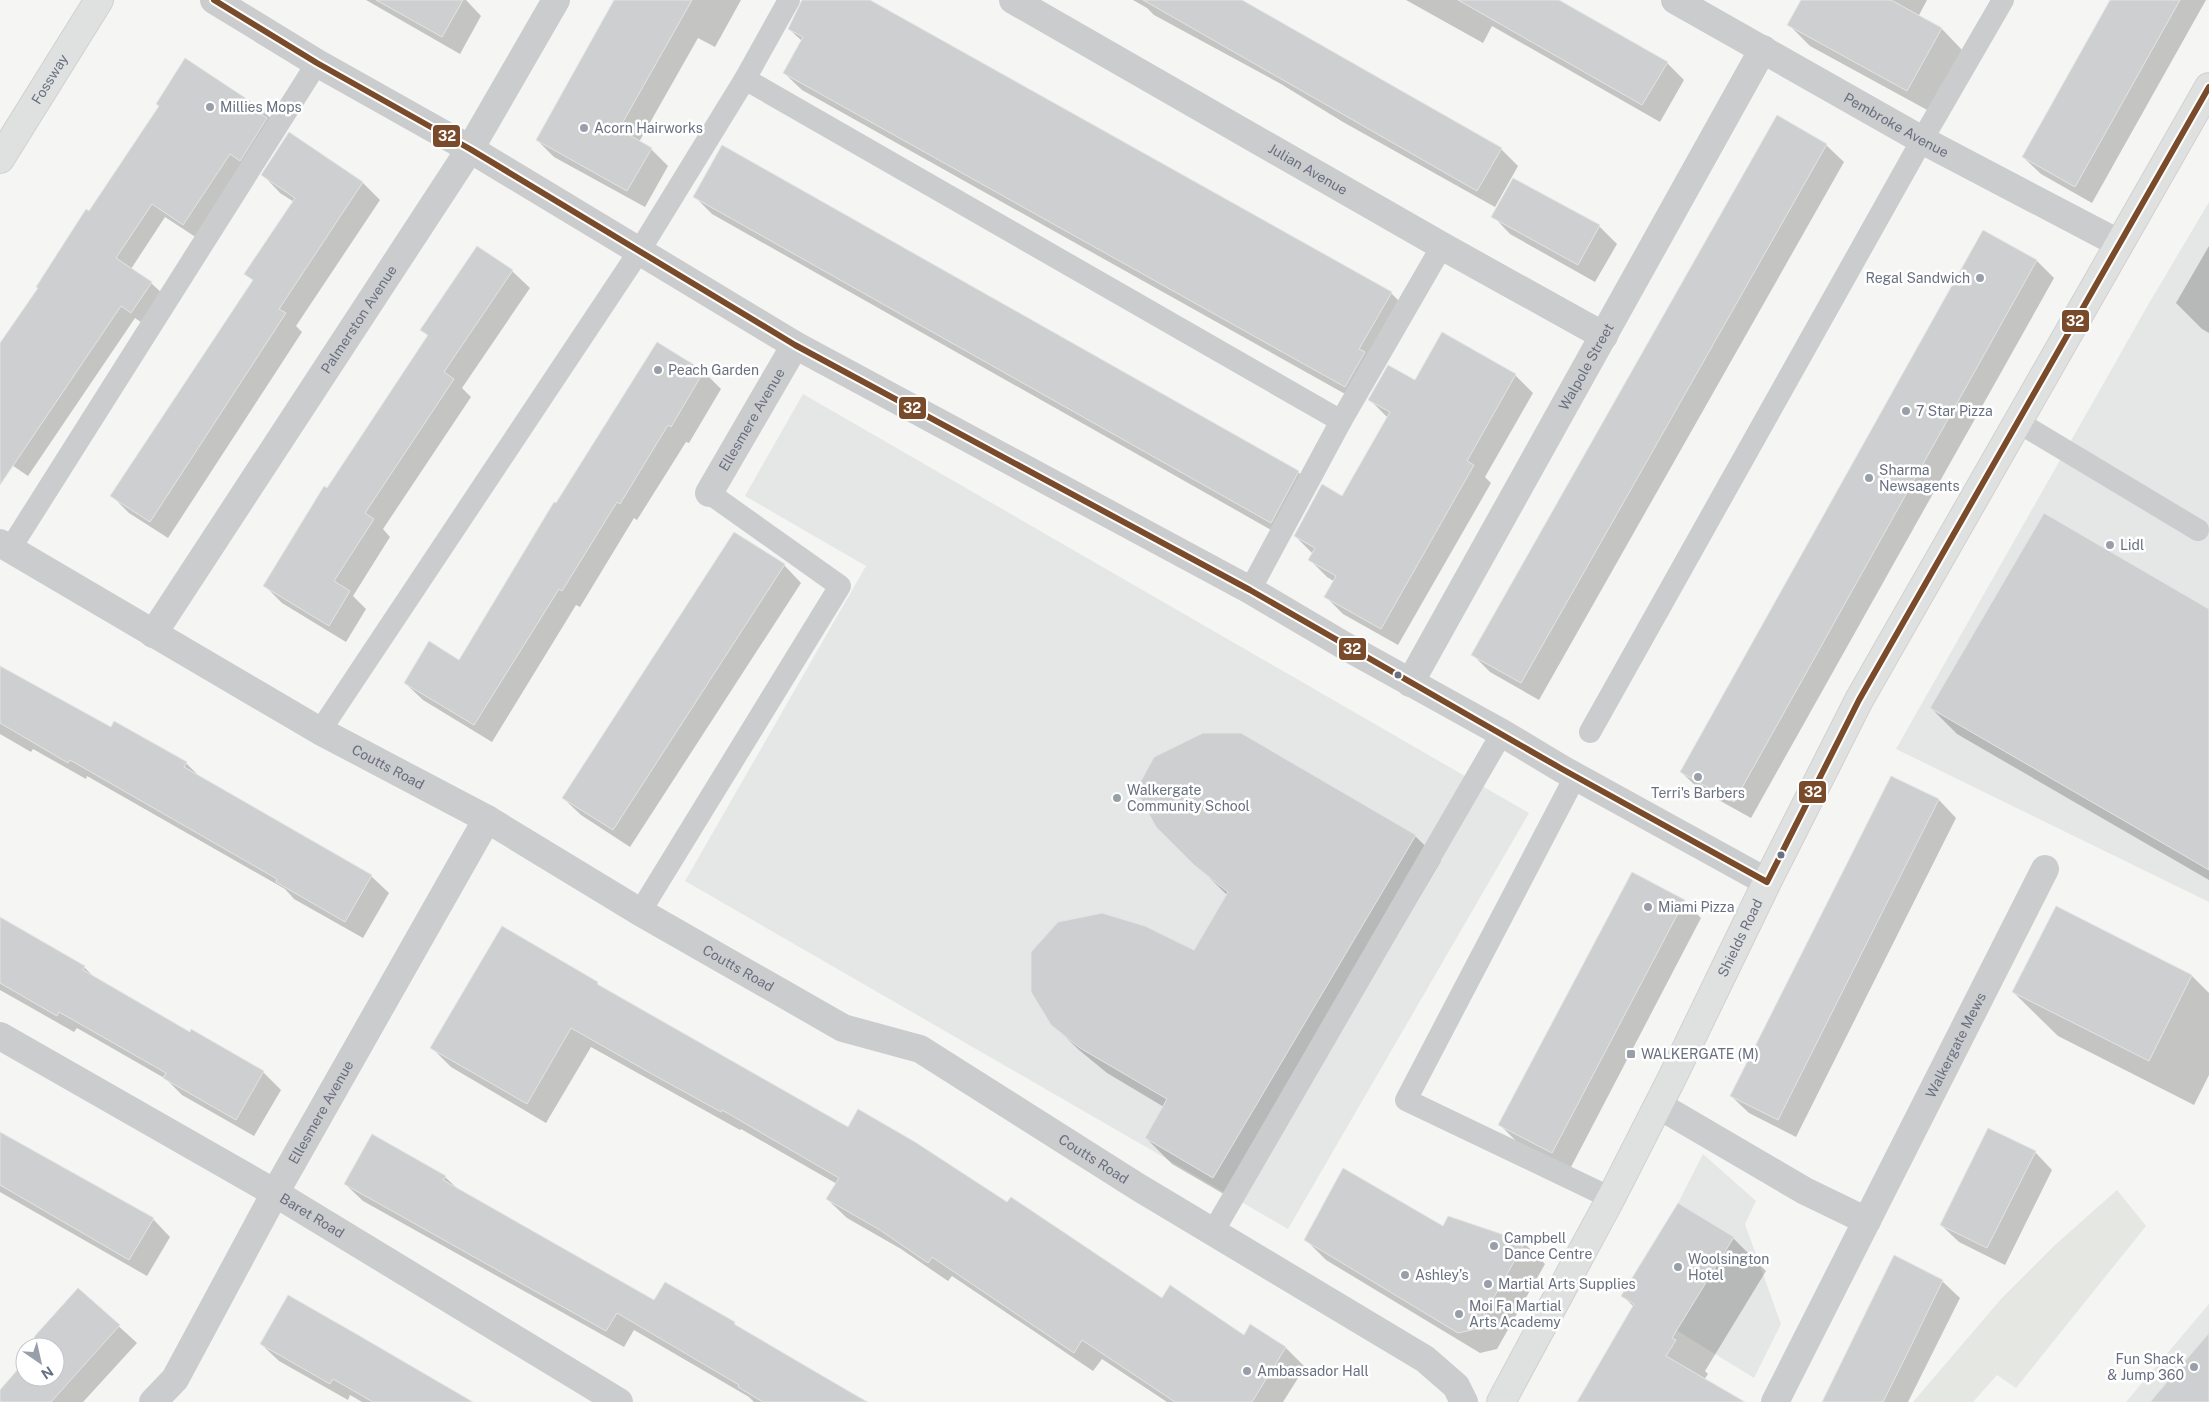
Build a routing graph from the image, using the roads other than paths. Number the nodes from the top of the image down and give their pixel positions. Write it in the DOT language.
graph roads {
  1 [pos="99,0"];
  2 [pos="214,0"];
  3 [pos="556,0"];
  4 [pos="789,0"];
  5 [pos="1013,0"];
  6 [pos="1675,0"];
  7 [pos="2003,0"];
  8 [pos="1763,49"];
  9 [pos="317,63"];
  10 [pos="745,79"];
  11 [pos="2209,87"];
  12 [pos="1922,140"];
  13 [pos="470,149"];
  14 [pos="0,159"];
  15 [pos="2120,244"];
  16 [pos="1442,246"];
  17 [pos="640,250"];
  18 [pos="1604,336"];
  19 [pos="795,345"];
  20 [pos="1341,420"];
  21 [pos="2018,422"];
  22 [pos="709,493"];
  23 [pos="2198,530"];
  24 [pos="5,546"];
  25 [pos="1250,590"];
  26 [pos="153,634"];
  27 [pos="1410,683"];
  28 [pos="320,731"];
  29 [pos="1590,732"];
  30 [pos="1502,733"];
  31 [pos="1575,776"];
  32 [pos="487,819"];
  33 [pos="2045,869"];
  34 [pos="1767,882"];
  35 [pos="640,912"];
  36 [pos="0,1036"];
  37 [pos="1658,1105"];
  38 [pos="275,1193"];
  39 [pos="1611,1198"];
  40 [pos="1867,1221"];
  41 [pos="1213,1232"];
  42 [pos="154,1402"];
  43 [pos="619,1402"];
  44 [pos="1464,1402"];
  45 [pos="1501,1402"];
  46 [pos="1775,1402"];
  1 -- 14 [label="main road, Fossway"];
  2 -- 9 [label="street"];
  3 -- 13 [label="street, Palmerston Avenue"];
  4 -- 10 [label="lane"];
  5 -- 16 [label="street, Julian Avenue"];
  6 -- 8 [label="street, Pembroke Avenue"];
  7 -- 12 [label="lane"];
  8 -- 12 [label="street, Pembroke Avenue"];
  8 -- 18 [label="street, Walpole Street"];
  9 -- 13 [label="street"];
  9 -- 24 [label="lane"];
  10 -- 17 [label="lane"];
  10 -- 20 [label="lane"];
  11 -- 15 [label="main road, Shields Road"];
  12 -- 15 [label="street, Pembroke Avenue"];
  12 -- 29 [label="lane"];
  13 -- 17 [label="street"];
  13 -- 26 [label="street, Palmerston Avenue"];
  15 -- 21 [label="main road, Shields Road"];
  16 -- 18 [label="street, Julian Avenue"];
  16 -- 20 [label="lane"];
  17 -- 19 [label="street"];
  17 -- 28 [label="lane"];
  18 -- 27 [label="street, Walpole Street"];
  19 -- 22 [label="street, Ellesmere Avenue"];
  19 -- 25 [label="street"];
  20 -- 25 [label="lane"];
  21 -- 23 [label="lane"];
  21 -- 34 [label="main road, Shields Road"];
  22 -- 35 [label="lane"];
  24 -- 26 [label="street, Coutts Road"];
  25 -- 27 [label="street"];
  26 -- 28 [label="street, Coutts Road"];
  27 -- 30 [label="street"];
  28 -- 32 [label="street, Coutts Road"];
  30 -- 31 [label="street"];
  30 -- 41 [label="lane"];
  31 -- 34 [label="street"];
  31 -- 39 [label="lane"];
  32 -- 35 [label="street, Coutts Road"];
  32 -- 38 [label="street, Ellesmere Avenue"];
  33 -- 40 [label="street, Walkergate Mews"];
  34 -- 37 [label="main road, Shields Road"];
  35 -- 41 [label="street, Coutts Road"];
  36 -- 38 [label="street, Baret Road"];
  37 -- 39 [label="main road, Shields Road"];
  37 -- 40 [label="street"];
  38 -- 42 [label="street, Ellesmere Avenue"];
  38 -- 43 [label="street, Baret Road"];
  39 -- 45 [label="main road, Shields Road"];
  40 -- 46 [label="street, Walkergate Mews"];
  41 -- 44 [label="street, Coutts Road"];
}
